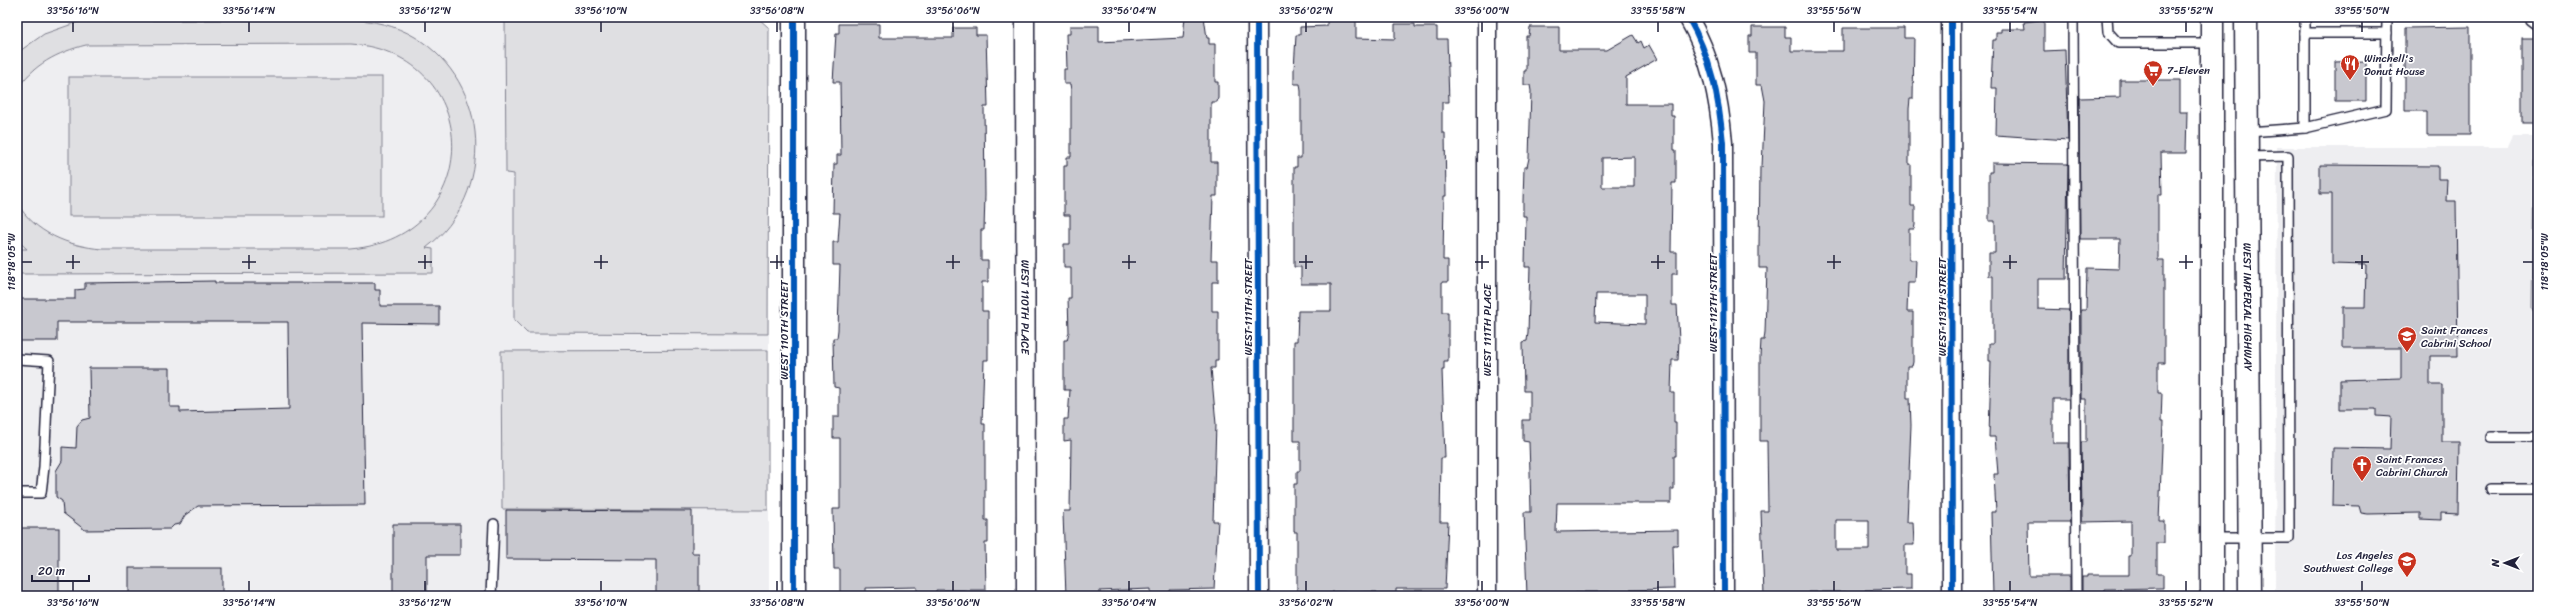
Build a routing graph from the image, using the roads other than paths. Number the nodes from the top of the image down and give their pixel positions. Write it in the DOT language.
graph roads {
  1 [pos="794,17"];
  2 [pos="1025,17"];
  3 [pos="1257,17"];
  4 [pos="1487,17"];
  5 [pos="1688,17"];
  6 [pos="1951,17"];
  7 [pos="2073,17"];
  8 [pos="2107,17"];
  9 [pos="2212,17"];
  10 [pos="2246,17"];
  11 [pos="2305,17"];
  12 [pos="2387,17"];
  13 [pos="2530,17"];
  14 [pos="2538,26"];
  15 [pos="2305,33"];
  16 [pos="2387,33"];
  17 [pos="2212,43"];
  18 [pos="2305,128"];
  19 [pos="2248,132"];
  20 [pos="2248,157"];
  21 [pos="17,359"];
  22 [pos="2491,437"];
  23 [pos="2538,437"];
  24 [pos="2490,489"];
  25 [pos="2538,489"];
  26 [pos="17,493"];
  27 [pos="494,524"];
  28 [pos="2212,538"];
  29 [pos="2250,538"];
  30 [pos="492,596"];
  31 [pos="794,596"];
  32 [pos="1026,596"];
  33 [pos="1259,596"];
  34 [pos="1487,596"];
  35 [pos="1724,596"];
  36 [pos="1952,596"];
  37 [pos="2076,596"];
  38 [pos="2212,596"];
  39 [pos="2250,596"];
  1 -- 31 [label="main road, WEST 110TH STREET"];
  2 -- 32 [label="street, WEST 110TH PLACE"];
  3 -- 33 [label="street, WEST 111TH STREET"];
  4 -- 34 [label="street, WEST 111TH PLACE"];
  5 -- 35 [label="street, WEST 112TH STREET"];
  6 -- 36 [label="street, WEST 113TH STREET"];
  7 -- 37 [label="lane"];
  8 -- 17 [label="lane"];
  9 -- 17 [label="main road"];
  10 -- 19 [label="main road, WEST IMPERIAL HIGHWAY"];
  11 -- 15 [label="lane"];
  12 -- 16 [label="lane"];
  13 -- 14 [label="lane"];
  15 -- 16 [label="lane"];
  15 -- 18 [label="lane"];
  16 -- 18 [label="lane"];
  17 -- 28 [label="main road"];
  18 -- 19 [label="lane"];
  19 -- 20 [label="main road, WEST IMPERIAL HIGHWAY"];
  20 -- 29 [label="main road, WEST IMPERIAL HIGHWAY"];
  20 -- 29 [label="lane"];
  21 -- 26 [label="lane"];
  22 -- 23 [label="lane"];
  24 -- 25 [label="lane"];
  27 -- 30 [label="lane"];
  28 -- 29 [label="lane"];
  28 -- 38 [label="main road"];
  29 -- 39 [label="main road, WEST IMPERIAL HIGHWAY"];
}
